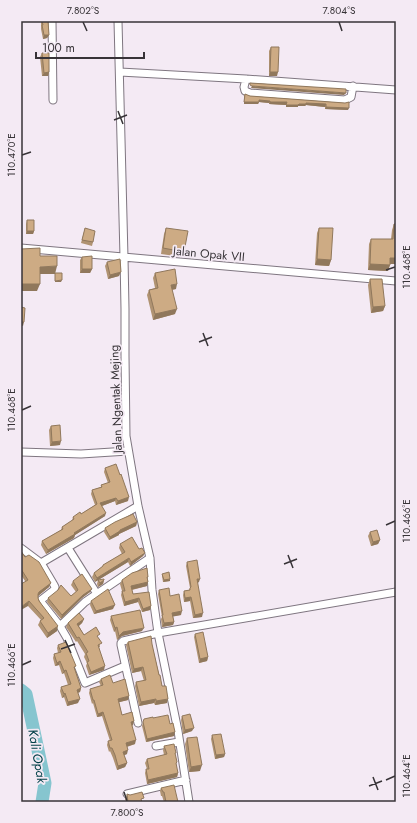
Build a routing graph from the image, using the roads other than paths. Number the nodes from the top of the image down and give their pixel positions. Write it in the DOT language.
graph roads {
  1 [pos="52,21"];
  2 [pos="118,21"];
  3 [pos="120,72"];
  4 [pos="246,79"];
  5 [pos="353,86"];
  6 [pos="396,90"];
  7 [pos="53,100"];
  8 [pos="21,248"];
  9 [pos="124,257"];
  10 [pos="396,281"];
  11 [pos="128,451"];
  12 [pos="21,452"];
  13 [pos="138,506"];
  14 [pos="21,548"];
  15 [pos="68,548"];
  16 [pos="150,558"];
  17 [pos="41,563"];
  18 [pos="396,592"];
  19 [pos="97,594"];
  20 [pos="60,626"];
  21 [pos="158,633"];
  22 [pos="125,666"];
  23 [pos="138,723"];
  24 [pos="179,742"];
  25 [pos="156,746"];
  26 [pos="186,780"];
  27 [pos="127,794"];
  28 [pos="189,802"];
  1 -- 7 [label="street"];
  2 -- 3 [label="street, Jalan Ngentak Mejing"];
  3 -- 4 [label="street"];
  3 -- 9 [label="street, Jalan Ngentak Mejing"];
  4 -- 5 [label="street"];
  4 -- 5 [label="street"];
  5 -- 6 [label="street"];
  8 -- 9 [label="street, Jalan Opak VII"];
  9 -- 10 [label="street, Jalan Opak VII"];
  9 -- 11 [label="street, Jalan Ngentak Mejing"];
  11 -- 12 [label="street"];
  11 -- 13 [label="street, Jalan Ngentak Mejing"];
  13 -- 15 [label="street"];
  13 -- 16 [label="street, Jalan Ngentak Mejing"];
  14 -- 17 [label="street"];
  15 -- 17 [label="street"];
  15 -- 19 [label="street"];
  16 -- 19 [label="street"];
  16 -- 21 [label="street, Jalan Ngentak Mejing"];
  17 -- 20 [label="street"];
  18 -- 21 [label="street"];
  19 -- 20 [label="street"];
  20 -- 22 [label="street"];
  21 -- 22 [label="street"];
  21 -- 24 [label="street, Jalan Ngentak Mejing"];
  22 -- 23 [label="street"];
  24 -- 25 [label="street"];
  24 -- 26 [label="street, Jalan Ngentak Mejing"];
  26 -- 27 [label="street"];
  26 -- 28 [label="street, Jalan Ngentak Mejing"];
}
